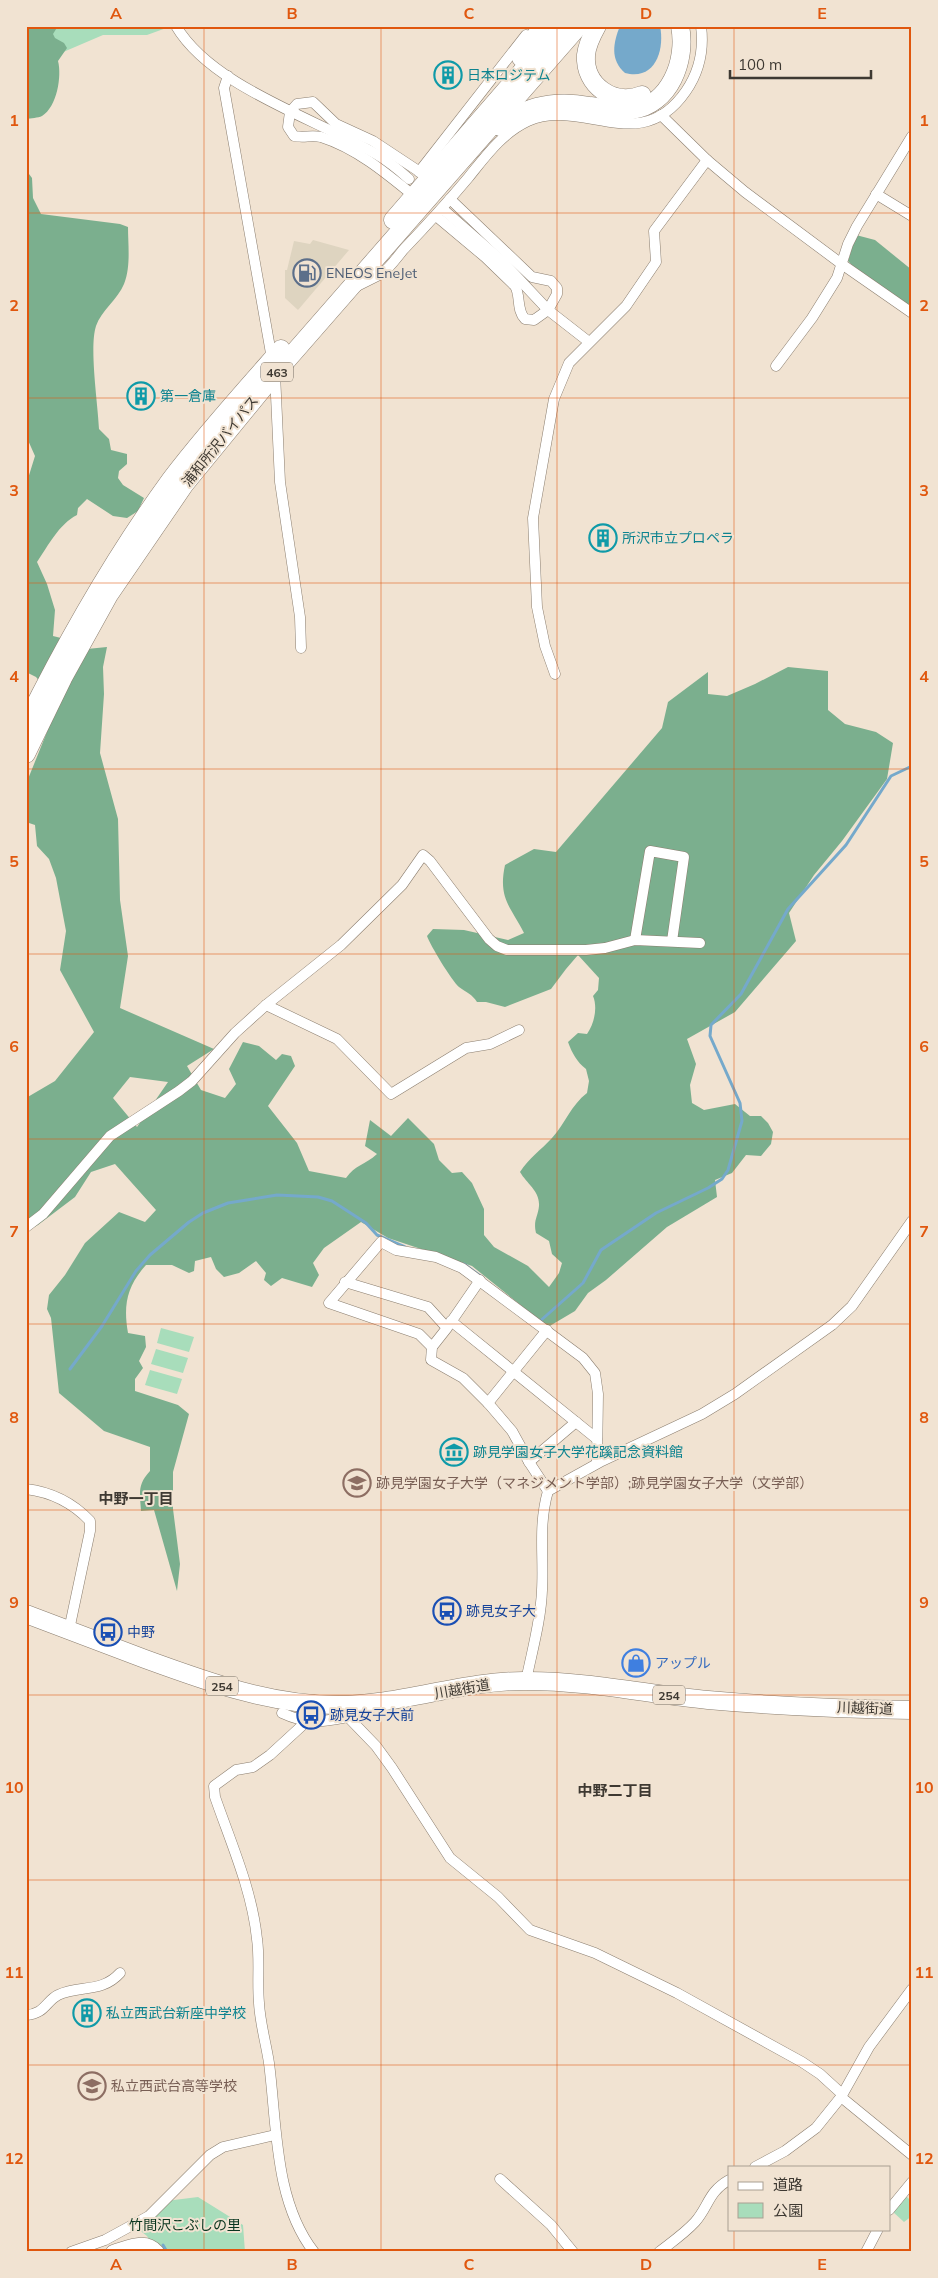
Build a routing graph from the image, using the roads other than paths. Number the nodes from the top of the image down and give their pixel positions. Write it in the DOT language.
graph roads {
  1 [pos="176,26"];
  2 [pos="532,26"];
  3 [pos="542,26"];
  4 [pos="561,26"];
  5 [pos="579,26"];
  6 [pos="597,26"];
  7 [pos="669,26"];
  8 [pos="680,26"];
  9 [pos="701,26"];
  10 [pos="228,76"];
  11 [pos="290,112"];
  12 [pos="661,115"];
  13 [pos="912,136"];
  14 [pos="707,160"];
  15 [pos="428,174"];
  16 [pos="412,187"];
  17 [pos="876,194"];
  18 [pos="450,199"];
  19 [pos="445,211"];
  20 [pos="436,216"];
  21 [pos="912,216"];
  22 [pos="395,236"];
  23 [pos="843,265"];
  24 [pos="346,292"];
  25 [pos="548,310"];
  26 [pos="912,313"];
  27 [pos="589,342"];
  28 [pos="776,366"];
  29 [pos="273,367"];
  30 [pos="301,648"];
  31 [pos="555,674"];
  32 [pos="26,723"];
  33 [pos="26,754"];
  34 [pos="635,940"];
  35 [pos="672,941"];
  36 [pos="700,943"];
  37 [pos="266,1005"];
  38 [pos="519,1030"];
  39 [pos="912,1221"];
  40 [pos="26,1227"];
  41 [pos="480,1280"];
  42 [pos="345,1282"];
  43 [pos="449,1324"];
  44 [pos="547,1330"];
  45 [pos="432,1347"];
  46 [pos="514,1371"];
  47 [pos="488,1403"];
  48 [pos="576,1422"];
  49 [pos="597,1439"];
  50 [pos="529,1462"];
  51 [pos="596,1464"];
  52 [pos="26,1488"];
  53 [pos="548,1491"];
  54 [pos="26,1614"];
  55 [pos="69,1630"];
  56 [pos="526,1681"];
  57 [pos="303,1703"];
  58 [pos="912,1710"];
  59 [pos="344,1711"];
  60 [pos="282,1713"];
  61 [pos="304,1722"];
  62 [pos="120,1973"];
  63 [pos="912,1989"];
  64 [pos="26,2015"];
  65 [pos="841,2096"];
  66 [pos="275,2135"];
  67 [pos="912,2155"];
  68 [pos="757,2166"];
  69 [pos="500,2179"];
  70 [pos="728,2181"];
  71 [pos="912,2182"];
  72 [pos="890,2209"];
  73 [pos="877,2230"];
  74 [pos="71,2252"];
  75 [pos="113,2252"];
  76 [pos="157,2252"];
  77 [pos="314,2252"];
  78 [pos="573,2252"];
  79 [pos="659,2252"];
  80 [pos="866,2252"];
  1 -- 10 [label="street"];
  2 -- 15 [label="street"];
  3 -- 15 [label="highway"];
  4 -- 15 [label="highway, 浦和所沢バイパス / 463"];
  5 -- 22 [label="highway, 浦和所沢バイパス / 463"];
  6 -- 7 [label="highway"];
  8 -- 22 [label="highway"];
  9 -- 12 [label="street"];
  10 -- 11 [label="street"];
  10 -- 29 [label="street"];
  11 -- 15 [label="street"];
  11 -- 16 [label="street"];
  11 -- 16 [label="street"];
  12 -- 14 [label="street"];
  12 -- 18 [label="street"];
  13 -- 17 [label="street"];
  14 -- 23 [label="street"];
  14 -- 27 [label="street"];
  15 -- 16 [label="highway, 浦和所沢バイパス / 463"];
  16 -- 29 [label="highway, 浦和所沢バイパス / 463"];
  17 -- 21 [label="street"];
  17 -- 23 [label="street"];
  18 -- 20 [label="street"];
  18 -- 25 [label="street"];
  19 -- 25 [label="street"];
  20 -- 24 [label="street"];
  20 -- 25 [label="street"];
  22 -- 24 [label="highway, 浦和所沢バイパス / 463"];
  23 -- 26 [label="street"];
  23 -- 28 [label="street"];
  24 -- 29 [label="highway, 浦和所沢バイパス / 463"];
  25 -- 27 [label="street"];
  27 -- 31 [label="street"];
  29 -- 30 [label="street"];
  29 -- 32 [label="highway, 浦和所沢バイパス / 463"];
  29 -- 33 [label="highway, 浦和所沢バイパス / 463"];
  34 -- 35 [label="street"];
  34 -- 35 [label="street"];
  34 -- 37 [label="street"];
  35 -- 36 [label="street"];
  37 -- 38 [label="street"];
  37 -- 40 [label="street"];
  39 -- 51 [label="street"];
  41 -- 42 [label="street"];
  41 -- 43 [label="street"];
  41 -- 44 [label="street"];
  42 -- 43 [label="street"];
  42 -- 45 [label="street"];
  43 -- 45 [label="street"];
  43 -- 46 [label="street"];
  44 -- 46 [label="street"];
  44 -- 49 [label="street"];
  45 -- 47 [label="street"];
  46 -- 47 [label="street"];
  46 -- 48 [label="street"];
  47 -- 50 [label="street"];
  48 -- 49 [label="street"];
  48 -- 50 [label="street"];
  49 -- 51 [label="street"];
  50 -- 53 [label="street"];
  51 -- 53 [label="street"];
  52 -- 55 [label="street"];
  53 -- 56 [label="street"];
  54 -- 55 [label="highway, 川越街道 / 254"];
  55 -- 57 [label="highway, 川越街道 / 254"];
  56 -- 58 [label="highway, 川越街道 / 254"];
  56 -- 59 [label="highway, 川越街道 / 254"];
  57 -- 59 [label="highway, 川越街道 / 254"];
  57 -- 61 [label="street"];
  59 -- 61 [label="street"];
  59 -- 65 [label="street"];
  60 -- 61 [label="street"];
  61 -- 66 [label="street"];
  62 -- 64 [label="street"];
  63 -- 65 [label="street"];
  65 -- 67 [label="street"];
  65 -- 68 [label="street"];
  66 -- 74 [label="street"];
  66 -- 77 [label="street"];
  69 -- 78 [label="street"];
  70 -- 79 [label="street"];
  71 -- 72 [label="street"];
  73 -- 80 [label="street"];
  75 -- 76 [label="street"];
}
